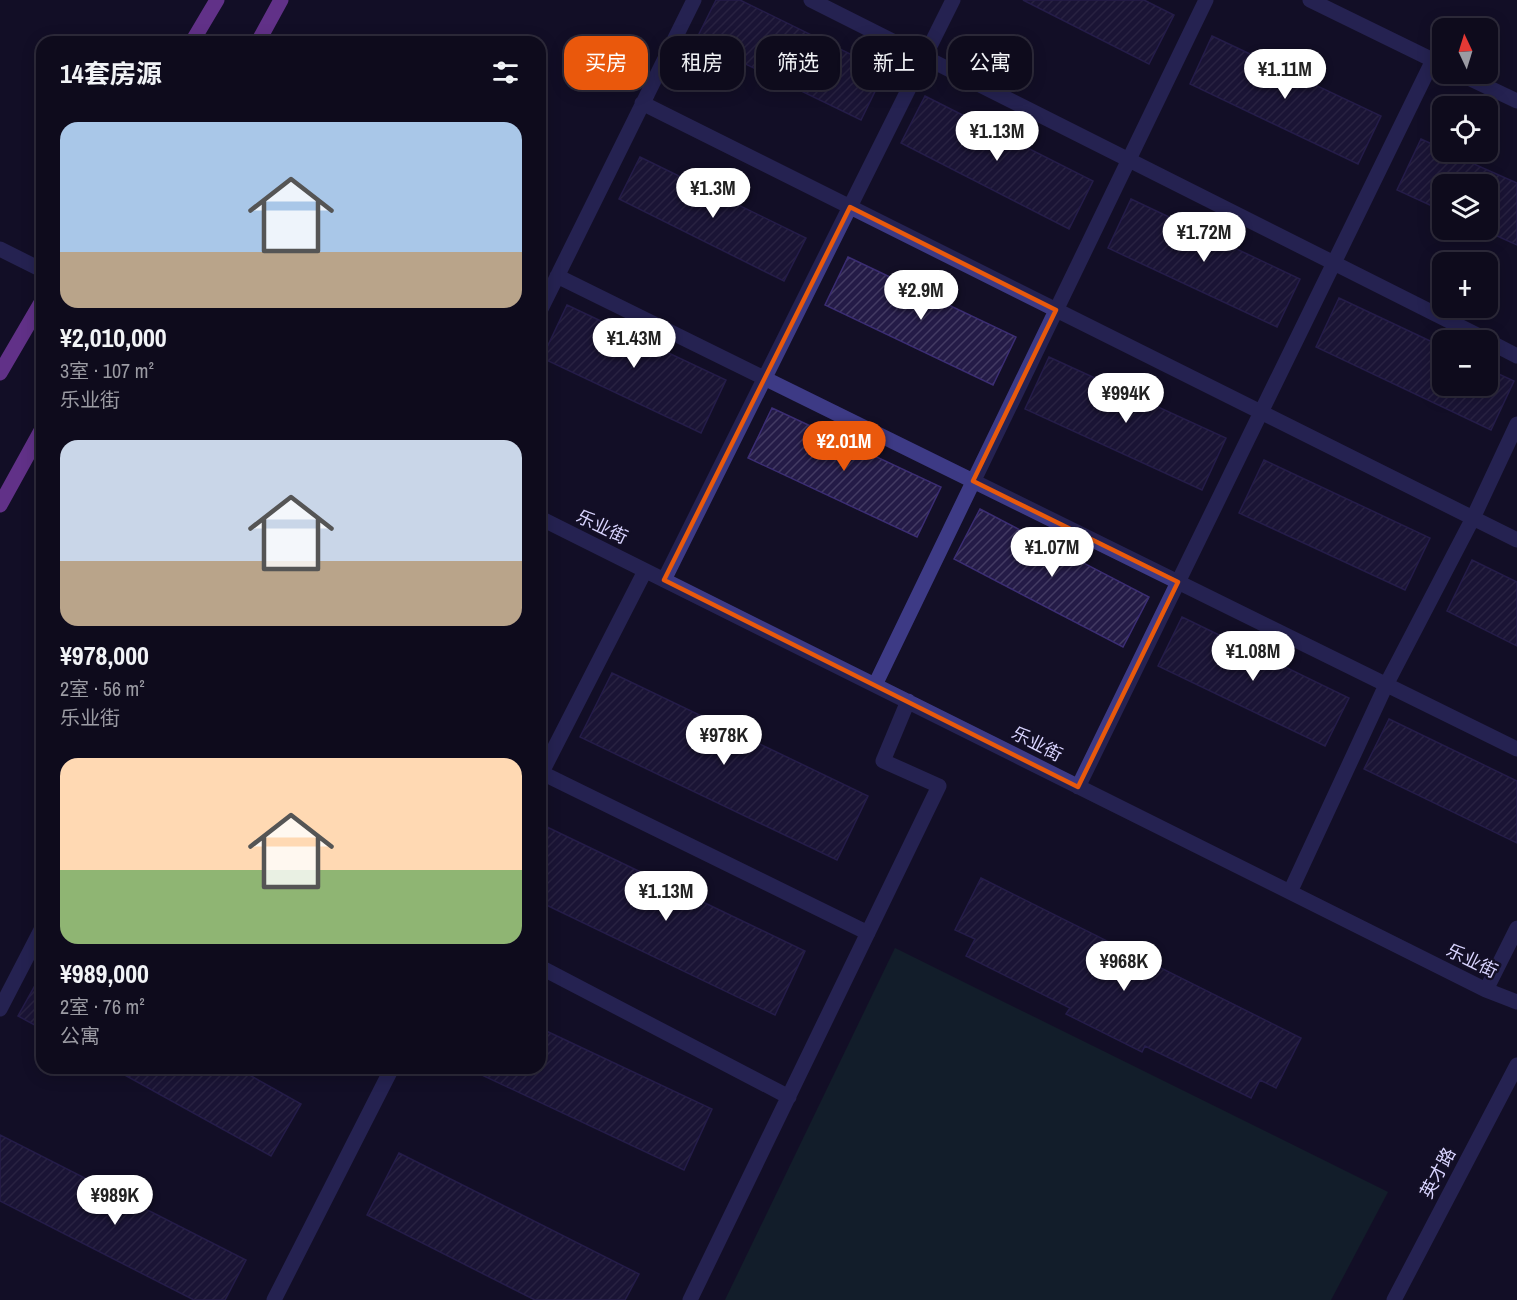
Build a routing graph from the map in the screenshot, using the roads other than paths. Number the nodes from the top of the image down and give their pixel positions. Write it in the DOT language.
graph roads {
  1 [pos="217,0"];
  2 [pos="281,0"];
  3 [pos="694,0"];
  4 [pos="811,0"];
  5 [pos="953,0"];
  6 [pos="1206,0"];
  7 [pos="1310,0"];
  8 [pos="196,36"];
  9 [pos="261,36"];
  10 [pos="883,36"];
  11 [pos="935,36"];
  12 [pos="1432,60"];
  13 [pos="936,63"];
  14 [pos="1432,75"];
  15 [pos="1480,84"];
  16 [pos="908,90"];
  17 [pos="1517,102"];
  18 [pos="642,103"];
  19 [pos="1128,161"];
  20 [pos="850,207"];
  21 [pos="0,249"];
  22 [pos="1334,263"];
  23 [pos="36,267"];
  24 [pos="557,276"];
  25 [pos="546,299"];
  26 [pos="1056,310"];
  27 [pos="36,311"];
  28 [pos="1465,330"];
  29 [pos="1498,346"];
  30 [pos="1517,356"];
  31 [pos="0,373"];
  32 [pos="765,379"];
  33 [pos="1261,412"];
  34 [pos="1517,424"];
  35 [pos="36,440"];
  36 [pos="973,481"];
  37 [pos="0,505"];
  38 [pos="1473,518"];
  39 [pos="546,521"];
  40 [pos="1517,540"];
  41 [pos="645,571"];
  42 [pos="664,580"];
  43 [pos="1178,582"];
  44 [pos="875,685"];
  45 [pos="1386,685"];
  46 [pos="908,701"];
  47 [pos="1517,749"];
  48 [pos="546,764"];
  49 [pos="546,776"];
  50 [pos="1078,787"];
  51 [pos="1290,892"];
  52 [pos="1517,928"];
  53 [pos="868,933"];
  54 [pos="36,940"];
  55 [pos="546,970"];
  56 [pos="1486,990"];
  57 [pos="1517,1002"];
  58 [pos="0,1009"];
  59 [pos="1517,1065"];
  60 [pos="389,1074"];
  61 [pos="789,1096"];
  62 [pos="274,1300"];
  63 [pos="690,1300"];
  64 [pos="1394,1300"];
  1 -- 8 [label="main road"];
  2 -- 9 [label="main road"];
  3 -- 18 [label="street"];
  4 -- 10 [label="street"];
  5 -- 11 [label="street"];
  6 -- 19 [label="street"];
  7 -- 12 [label="street"];
  13 -- 19 [label="street"];
  14 -- 22 [label="street"];
  15 -- 17 [label="street"];
  16 -- 20 [label="street"];
  18 -- 20 [label="street"];
  18 -- 24 [label="street"];
  19 -- 22 [label="street"];
  19 -- 26 [label="street"];
  20 -- 26 [label="street"];
  20 -- 32 [label="street"];
  21 -- 23 [label="street"];
  22 -- 28 [label="street"];
  22 -- 33 [label="street"];
  24 -- 25 [label="street"];
  24 -- 32 [label="street"];
  26 -- 33 [label="street"];
  26 -- 36 [label="street"];
  27 -- 31 [label="main road"];
  29 -- 30 [label="street"];
  32 -- 36 [label="street"];
  32 -- 42 [label="street"];
  33 -- 38 [label="street"];
  33 -- 43 [label="street"];
  34 -- 38 [label="street"];
  35 -- 37 [label="main road"];
  36 -- 43 [label="street"];
  36 -- 44 [label="street"];
  38 -- 40 [label="street"];
  38 -- 45 [label="street"];
  39 -- 41 [label="street, 乐业街"];
  41 -- 42 [label="street, 乐业街"];
  41 -- 48 [label="street"];
  42 -- 44 [label="street, 乐业街"];
  43 -- 45 [label="street"];
  43 -- 50 [label="street"];
  44 -- 46 [label="street, 乐业街"];
  45 -- 47 [label="street"];
  45 -- 51 [label="street"];
  46 -- 50 [label="street, 乐业街"];
  46 -- 53 [label="street"];
  49 -- 53 [label="street"];
  50 -- 51 [label="street, 乐业街"];
  51 -- 56 [label="street, 乐业街"];
  52 -- 56 [label="street"];
  53 -- 61 [label="street"];
  54 -- 58 [label="street"];
  55 -- 61 [label="street"];
  56 -- 57 [label="street, 乐业街"];
  59 -- 64 [label="street, 英才路"];
  60 -- 62 [label="street"];
  61 -- 63 [label="street"];
}
